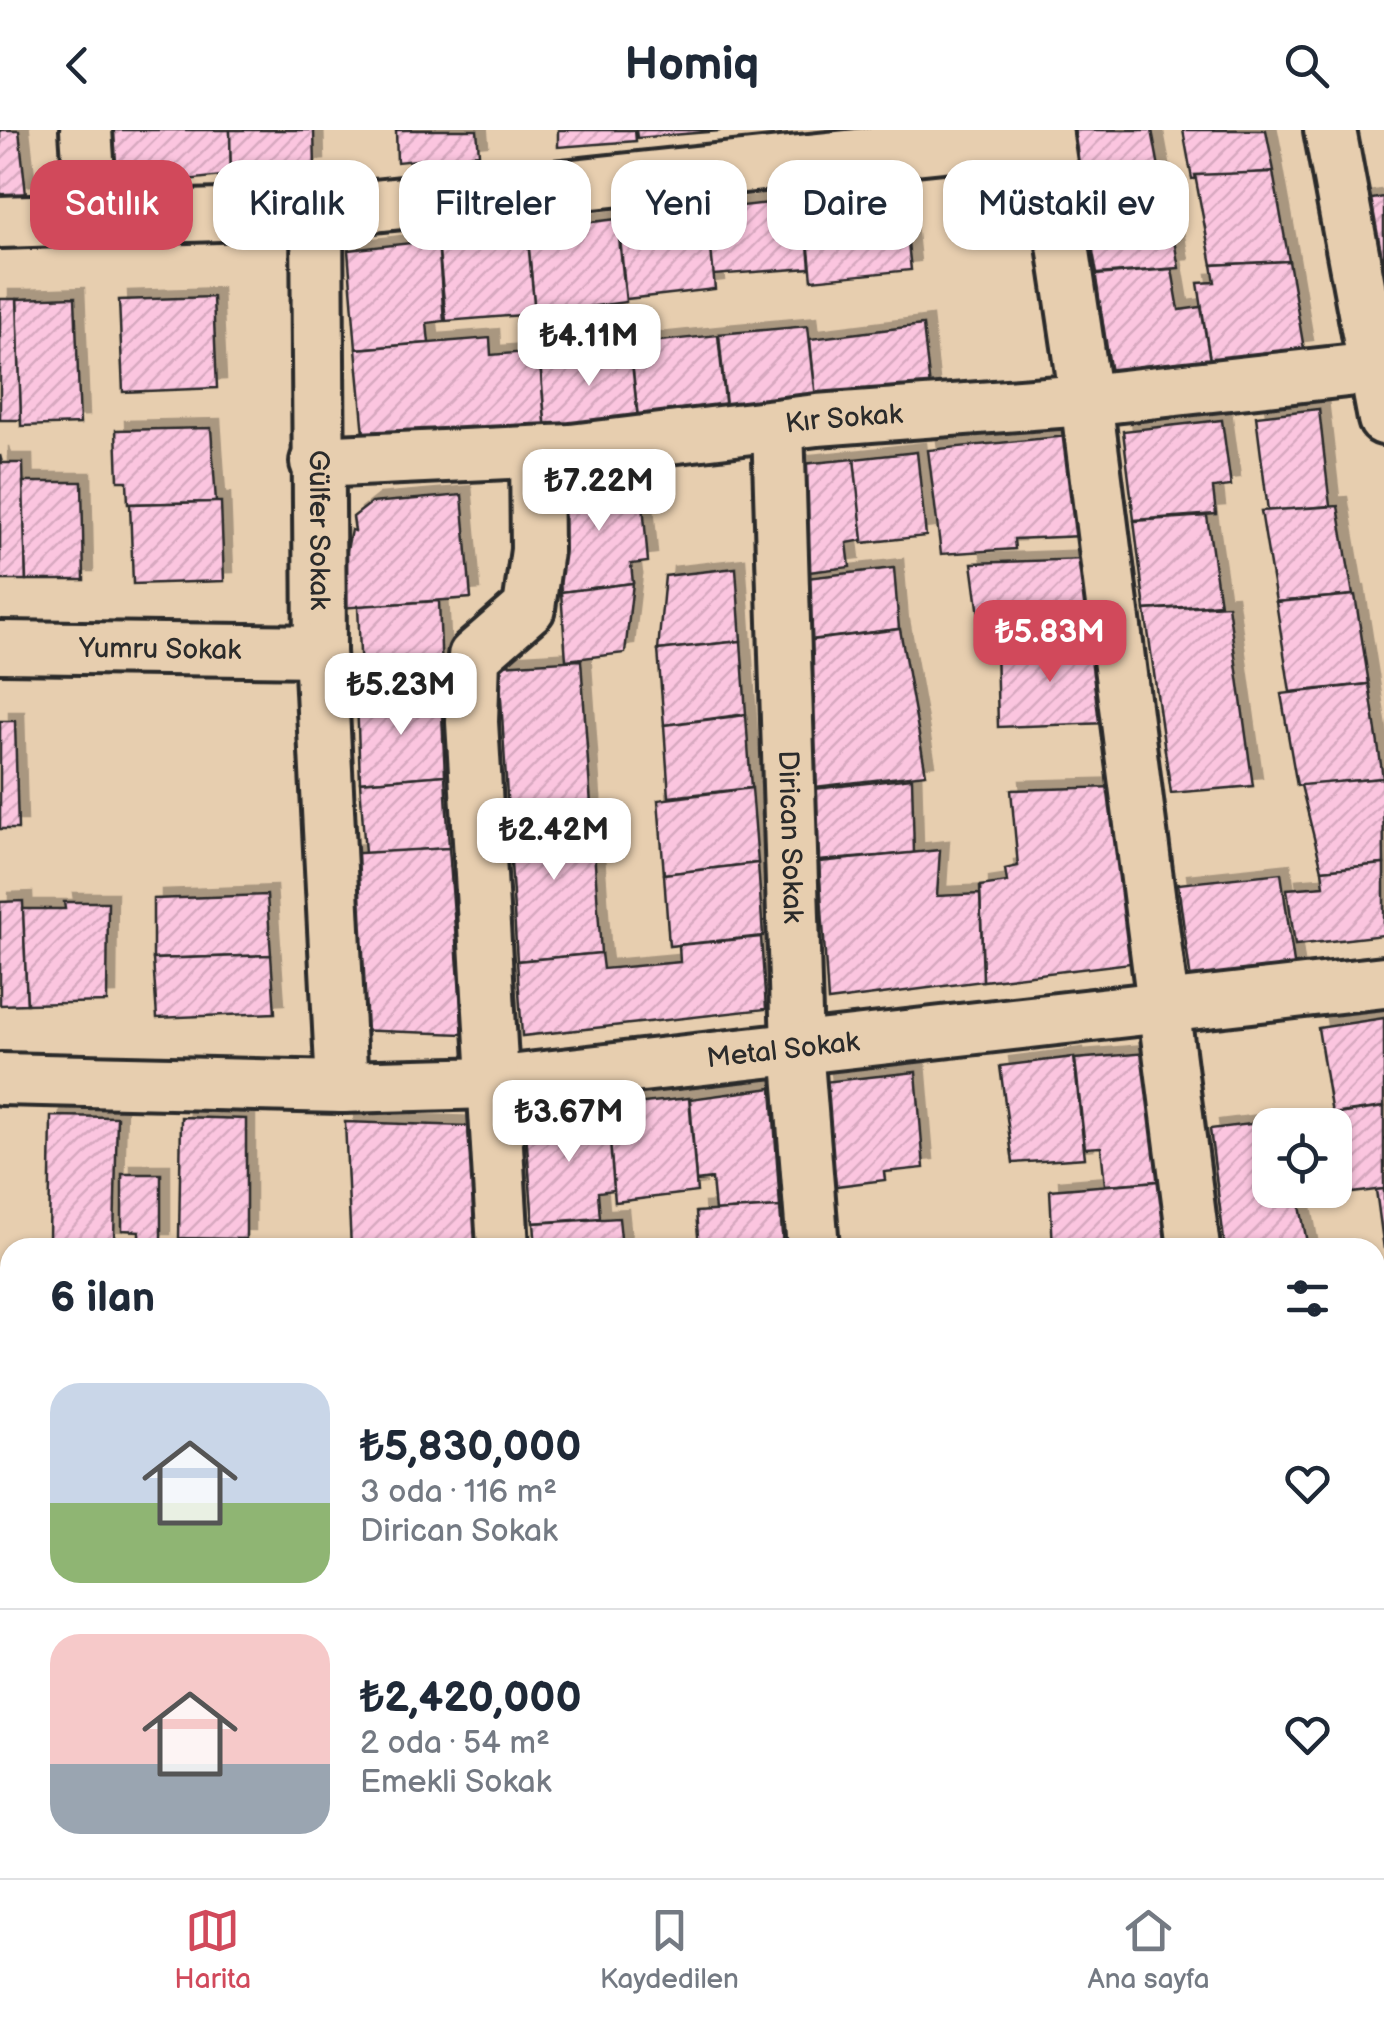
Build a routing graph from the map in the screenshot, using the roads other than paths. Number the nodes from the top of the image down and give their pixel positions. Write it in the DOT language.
graph roads {
  1 [pos="86,130"];
  2 [pos="1330,130"];
  3 [pos="1046,132"];
  4 [pos="88,160"];
  5 [pos="379,205"];
  6 [pos="30,221"];
  7 [pos="0,222"];
  8 [pos="317,250"];
  9 [pos="1374,368"];
  10 [pos="1086,400"];
  11 [pos="1384,418"];
  12 [pos="778,425"];
  13 [pos="536,452"];
  14 [pos="316,462"];
  15 [pos="0,647"];
  16 [pos="320,651"];
  17 [pos="1384,982"];
  18 [pos="1162,1008"];
  19 [pos="797,1048"];
  20 [pos="0,1079"];
  21 [pos="491,1083"];
  22 [pos="342,1087"];
  23 [pos="501,1238"];
  24 [pos="812,1238"];
  25 [pos="1193,1238"];
  1 -- 4 [label="street"];
  2 -- 9 [label="street"];
  3 -- 5 [label="street"];
  3 -- 10 [label="street"];
  6 -- 7 [label="street"];
  8 -- 14 [label="street, Gülfer Sokak"];
  9 -- 10 [label="street, Kır Sokak"];
  9 -- 11 [label="street"];
  10 -- 12 [label="street, Kır Sokak"];
  10 -- 18 [label="street"];
  12 -- 13 [label="street, Kır Sokak"];
  12 -- 19 [label="street, Dirican Sokak"];
  13 -- 14 [label="street, Kır Sokak"];
  13 -- 21 [label="street"];
  14 -- 16 [label="street, Gülfer Sokak"];
  15 -- 16 [label="street, Yumru Sokak"];
  16 -- 22 [label="street, Gülfer Sokak"];
  17 -- 18 [label="street, Metal Sokak"];
  18 -- 19 [label="street, Metal Sokak"];
  18 -- 25 [label="street"];
  19 -- 21 [label="street, Metal Sokak"];
  19 -- 24 [label="street, Dirican Sokak"];
  20 -- 22 [label="street, Metal Sokak"];
  21 -- 22 [label="street, Metal Sokak"];
  21 -- 23 [label="street"];
}
